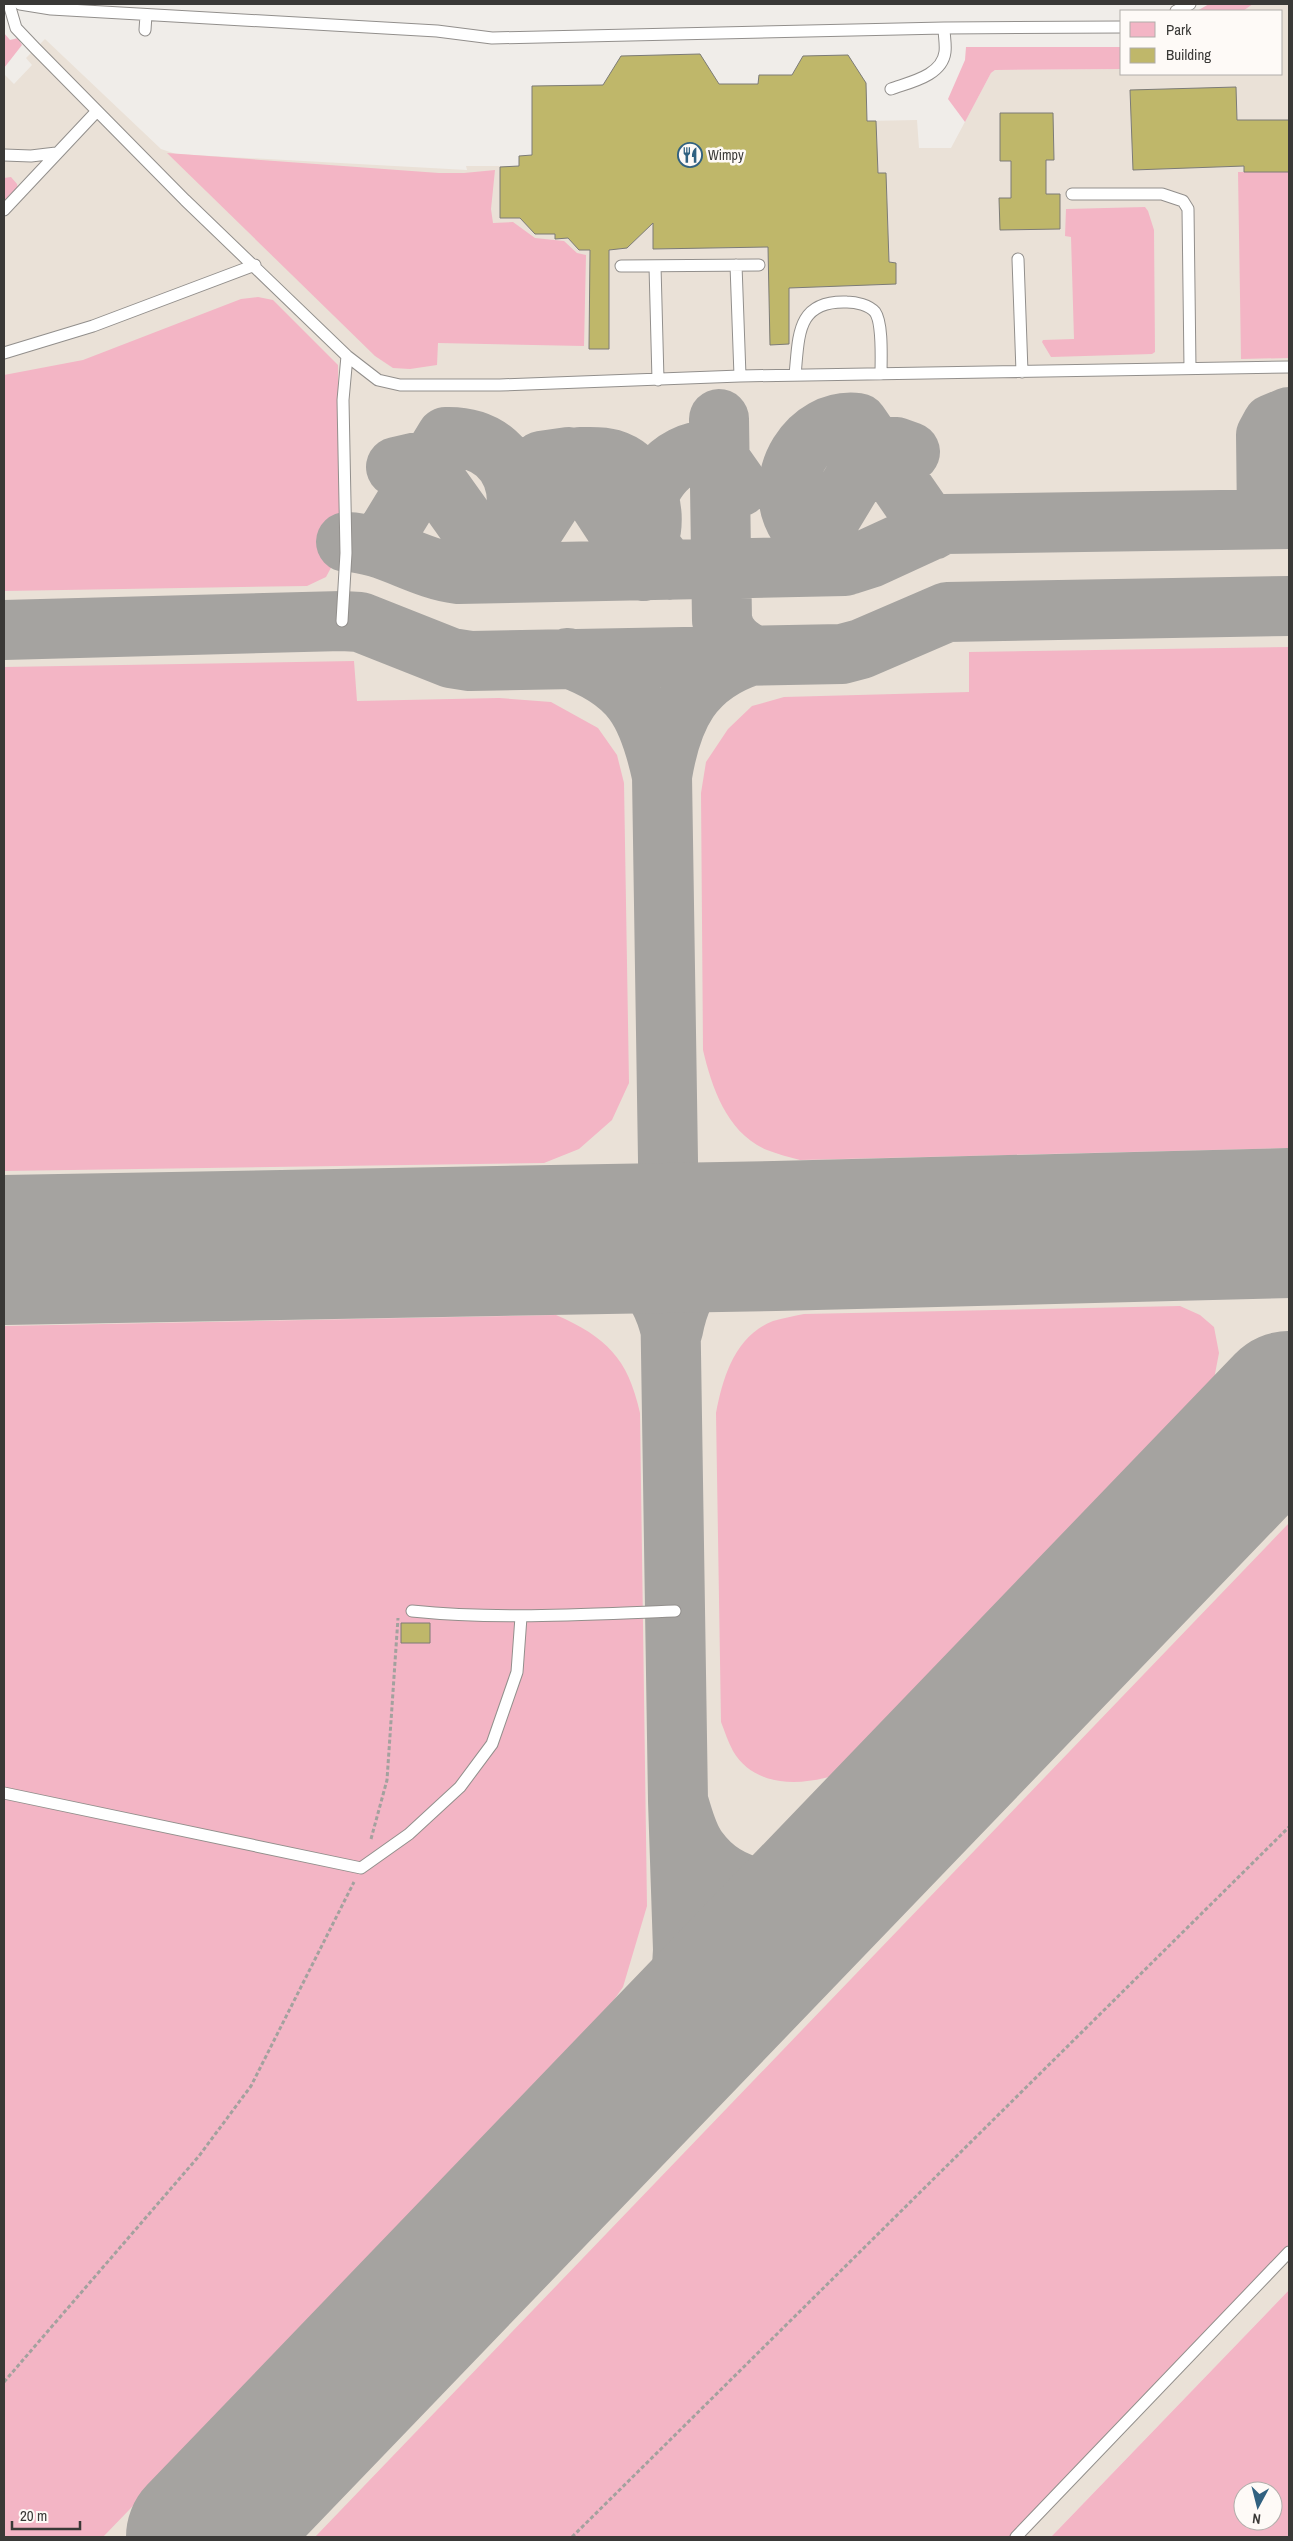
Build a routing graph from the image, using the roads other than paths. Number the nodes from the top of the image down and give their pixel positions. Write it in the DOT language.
graph roads {
  1 [pos="9,4"];
  2 [pos="20,4"];
  3 [pos="1190,4"];
  4 [pos="1178,10"];
  5 [pos="146,15"];
  6 [pos="1120,27"];
  7 [pos="944,28"];
  8 [pos="145,30"];
  9 [pos="891,89"];
  10 [pos="97,111"];
  11 [pos="56,153"];
  12 [pos="4,155"];
  13 [pos="1072,194"];
  14 [pos="4,210"];
  15 [pos="1018,260"];
  16 [pos="255,265"];
  17 [pos="736,265"];
  18 [pos="759,265"];
  19 [pos="621,266"];
  20 [pos="655,266"];
  21 [pos="4,353"];
  22 [pos="347,356"];
  23 [pos="1289,366"];
  24 [pos="1190,368"];
  25 [pos="1022,372"];
  26 [pos="795,374"];
  27 [pos="882,374"];
  28 [pos="740,376"];
  29 [pos="658,380"];
  30 [pos="342,621"];
  31 [pos="412,1611"];
  32 [pos="675,1611"];
  33 [pos="521,1617"];
  34 [pos="4,1793"];
  35 [pos="1289,2252"];
  36 [pos="1016,2537"];
  1 -- 10 [label="lane"];
  2 -- 5 [label="lane"];
  3 -- 4 [label="lane"];
  5 -- 7 [label="lane"];
  5 -- 8 [label="lane"];
  6 -- 7 [label="lane"];
  7 -- 9 [label="lane"];
  10 -- 11 [label="lane"];
  10 -- 16 [label="lane"];
  11 -- 12 [label="lane"];
  11 -- 14 [label="lane"];
  13 -- 24 [label="lane"];
  15 -- 25 [label="lane"];
  16 -- 21 [label="lane"];
  16 -- 22 [label="lane"];
  17 -- 18 [label="lane"];
  17 -- 20 [label="lane"];
  17 -- 28 [label="lane"];
  19 -- 20 [label="lane"];
  20 -- 29 [label="lane"];
  22 -- 29 [label="lane"];
  22 -- 30 [label="lane"];
  23 -- 24 [label="lane"];
  24 -- 25 [label="lane"];
  25 -- 27 [label="lane"];
  26 -- 27 [label="lane"];
  26 -- 27 [label="lane"];
  26 -- 28 [label="lane"];
  28 -- 29 [label="lane"];
  31 -- 33 [label="lane"];
  32 -- 33 [label="lane"];
  33 -- 34 [label="lane"];
  35 -- 36 [label="lane"];
}
